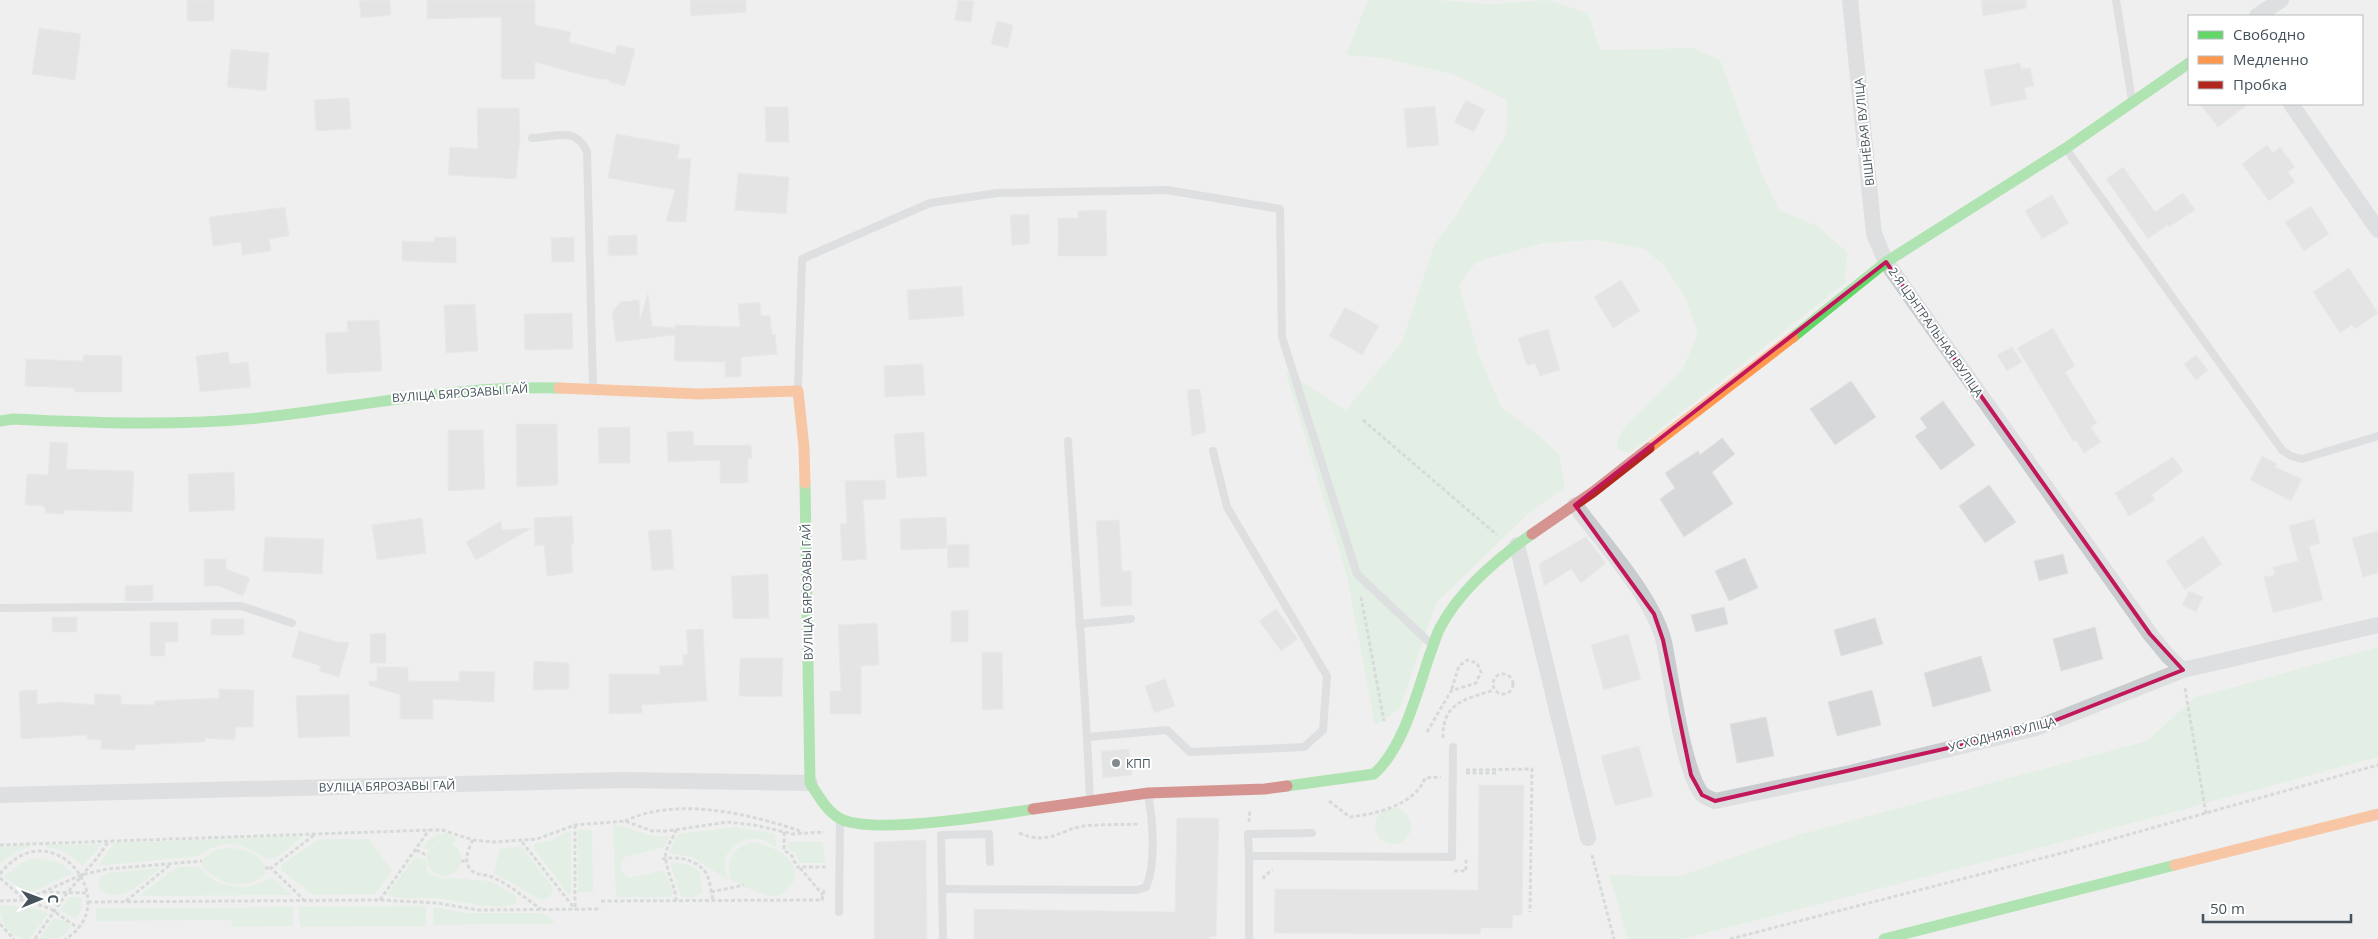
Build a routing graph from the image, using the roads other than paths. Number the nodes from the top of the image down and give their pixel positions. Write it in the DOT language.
graph roads {
  1 [pos="1850,0"];
  2 [pos="2116,0"];
  3 [pos="2280,0"];
  4 [pos="2258,15"];
  5 [pos="2188,64"];
  6 [pos="2132,102"];
  7 [pos="2293,105"];
  8 [pos="532,138"];
  9 [pos="2066,148"];
  10 [pos="2378,230"];
  11 [pos="1886,262"];
  12 [pos="593,389"];
  13 [pos="798,391"];
  14 [pos="0,421"];
  15 [pos="2378,436"];
  16 [pos="1068,442"];
  17 [pos="1213,451"];
  18 [pos="1575,505"];
  19 [pos="1517,545"];
  20 [pos="0,608"];
  21 [pos="1131,619"];
  22 [pos="292,623"];
  23 [pos="1079,624"];
  24 [pos="2378,625"];
  25 [pos="1433,646"];
  26 [pos="2182,670"];
  27 [pos="1088,737"];
  28 [pos="1453,747"];
  29 [pos="810,783"];
  30 [pos="1148,792"];
  31 [pos="0,795"];
  32 [pos="1090,802"];
  33 [pos="2378,814"];
  34 [pos="839,825"];
  35 [pos="1312,833"];
  36 [pos="1588,838"];
  37 [pos="1249,856"];
  38 [pos="990,862"];
  39 [pos="942,888"];
  40 [pos="839,912"];
  41 [pos="1904,936"];
  42 [pos="943,939"];
  43 [pos="1249,939"];
  44 [pos="1884,939"];
  1 -- 11 [label="street, ВІШНЁВАЯ ВУЛІЦА"];
  2 -- 6 [label="lane"];
  3 -- 4 [label="street"];
  5 -- 6 [label="street, 2-Я ЦЭНТРАЛЬНАЯ ВУЛІЦА"];
  6 -- 9 [label="street, 2-Я ЦЭНТРАЛЬНАЯ ВУЛІЦА"];
  7 -- 10 [label="street"];
  8 -- 12 [label="lane"];
  9 -- 11 [label="street, 2-Я ЦЭНТРАЛЬНАЯ ВУЛІЦА"];
  9 -- 15 [label="lane"];
  11 -- 18 [label="street"];
  11 -- 26 [label="street, 2-Я ЦЭНТРАЛЬНАЯ ВУЛІЦА"];
  12 -- 13 [label="street, ВУЛІЦА БЯРОЗАВЫ ГАЙ"];
  12 -- 14 [label="street, ВУЛІЦА БЯРОЗАВЫ ГАЙ"];
  13 -- 25 [label="lane"];
  13 -- 29 [label="street, ВУЛІЦА БЯРОЗАВЫ ГАЙ"];
  16 -- 23 [label="lane"];
  17 -- 27 [label="lane"];
  18 -- 19 [label="street"];
  18 -- 26 [label="street, УСХОДНЯЯ ВУЛІЦА"];
  19 -- 25 [label="street"];
  19 -- 36 [label="street"];
  20 -- 22 [label="lane"];
  21 -- 23 [label="lane"];
  23 -- 27 [label="lane"];
  24 -- 26 [label="street, УСХОДНЯЯ ВУЛІЦА"];
  25 -- 30 [label="street"];
  27 -- 32 [label="lane"];
  28 -- 37 [label="lane"];
  29 -- 31 [label="street, ВУЛІЦА БЯРОЗАВЫ ГАЙ"];
  29 -- 34 [label="street"];
  30 -- 32 [label="street"];
  30 -- 39 [label="lane"];
  32 -- 34 [label="street"];
  33 -- 41 [label="street"];
  34 -- 40 [label="lane"];
  35 -- 37 [label="lane"];
  37 -- 43 [label="lane"];
  38 -- 39 [label="lane"];
  39 -- 42 [label="lane"];
  41 -- 44 [label="street"];
}
